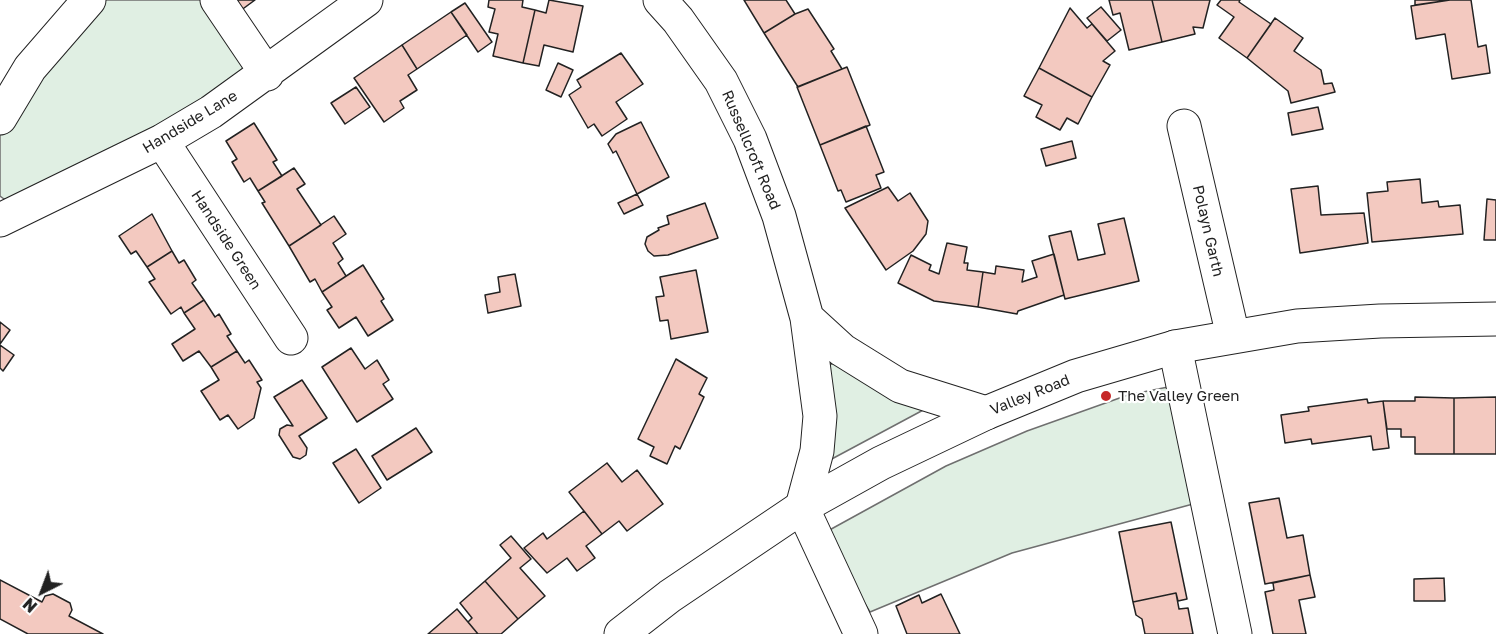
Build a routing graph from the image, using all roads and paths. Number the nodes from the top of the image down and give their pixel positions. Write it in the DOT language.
graph roads {
  1 [pos="89,0"];
  2 [pos="217,0"];
  3 [pos="366,0"];
  4 [pos="660,0"];
  5 [pos="267,74"];
  6 [pos="0,118"];
  7 [pos="1184,126"];
  8 [pos="162,141"];
  9 [pos="0,220"];
  10 [pos="807,318"];
  11 [pos="1496,320"];
  12 [pos="1233,336"];
  13 [pos="291,338"];
  14 [pos="1176,347"];
  15 [pos="986,413"];
  16 [pos="802,507"];
  17 [pos="621,634"];
  18 [pos="861,634"];
  19 [pos="1234,634"];
  1 -- 6 [label="street"];
  2 -- 5 [label="street"];
  3 -- 5 [label="street, Handside Lane"];
  4 -- 10 [label="street, Russellcroft Road"];
  5 -- 8 [label="street, Handside Lane"];
  7 -- 12 [label="street, Polayn Garth"];
  8 -- 9 [label="street, Handside Lane"];
  8 -- 13 [label="street, Handside Green"];
  10 -- 15 [label="street"];
  10 -- 16 [label="street, Russellcroft Road"];
  11 -- 12 [label="street, Valley Road"];
  12 -- 14 [label="street, Valley Road"];
  14 -- 15 [label="street, Valley Road"];
  14 -- 19 [label="street"];
  15 -- 16 [label="street, Valley Road"];
  16 -- 17 [label="street, Valley Road"];
  16 -- 18 [label="street"];
}
